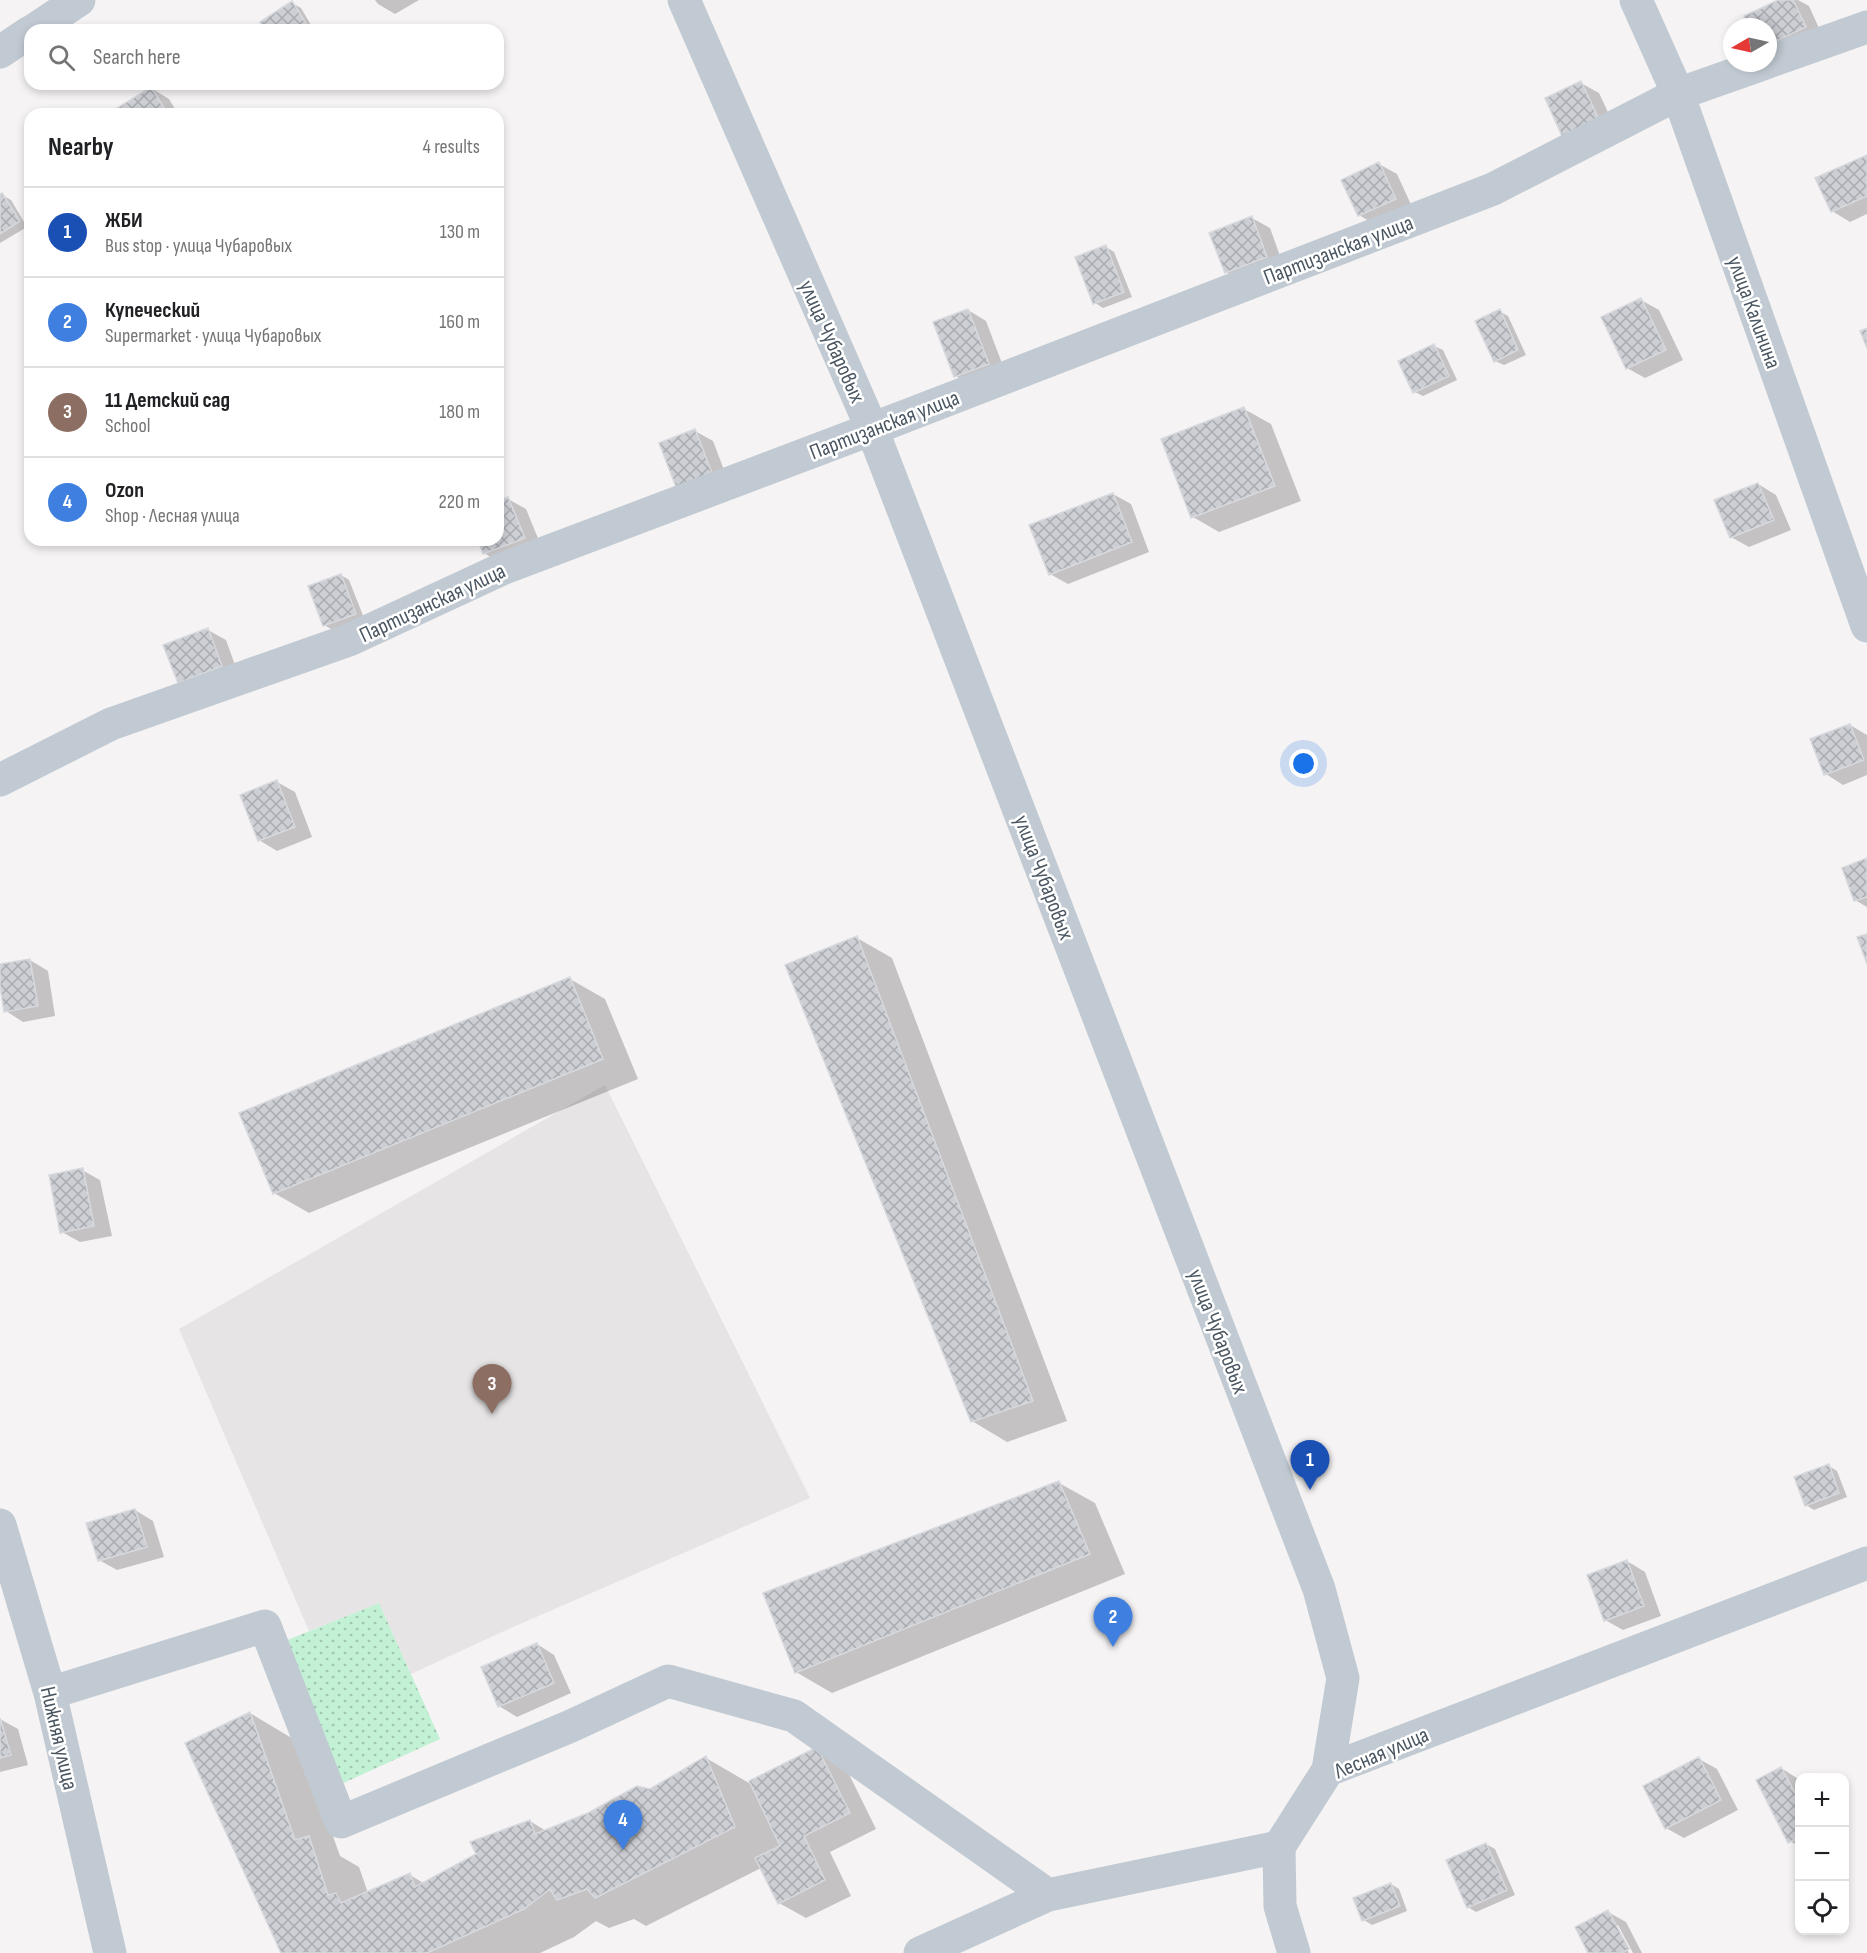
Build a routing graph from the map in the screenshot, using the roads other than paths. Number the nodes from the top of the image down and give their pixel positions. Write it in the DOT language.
graph roads {
  1 [pos="79,0"];
  2 [pos="684,0"];
  3 [pos="1636,0"];
  4 [pos="43,24"];
  5 [pos="1867,27"];
  6 [pos="24,36"];
  7 [pos="0,52"];
  8 [pos="1777,59"];
  9 [pos="1741,72"];
  10 [pos="1678,94"];
  11 [pos="872,429"];
  12 [pos="1867,626"];
  13 [pos="0,780"];
  14 [pos="0,1525"];
  15 [pos="1867,1563"];
  16 [pos="50,1693"];
  17 [pos="1328,1770"];
  18 [pos="1279,1847"];
  19 [pos="1048,1895"];
  20 [pos="110,1953"];
  21 [pos="920,1953"];
  22 [pos="1294,1953"];
  1 -- 4 [label="street"];
  2 -- 11 [label="street, улица Чубаровых"];
  3 -- 10 [label="street, улица Калинина"];
  5 -- 8 [label="street, Партизанская улица"];
  6 -- 7 [label="street"];
  9 -- 10 [label="street, Партизанская улица"];
  10 -- 11 [label="street, Партизанская улица"];
  10 -- 12 [label="street, улица Калинина"];
  11 -- 13 [label="street, Партизанская улица"];
  11 -- 17 [label="street, улица Чубаровых"];
  14 -- 16 [label="street, Нижняя улица"];
  15 -- 17 [label="street, Лесная улица"];
  16 -- 19 [label="street"];
  16 -- 20 [label="street, Нижняя улица"];
  17 -- 18 [label="street, Лесная улица"];
  18 -- 19 [label="street"];
  18 -- 22 [label="street"];
  19 -- 21 [label="street"];
}
